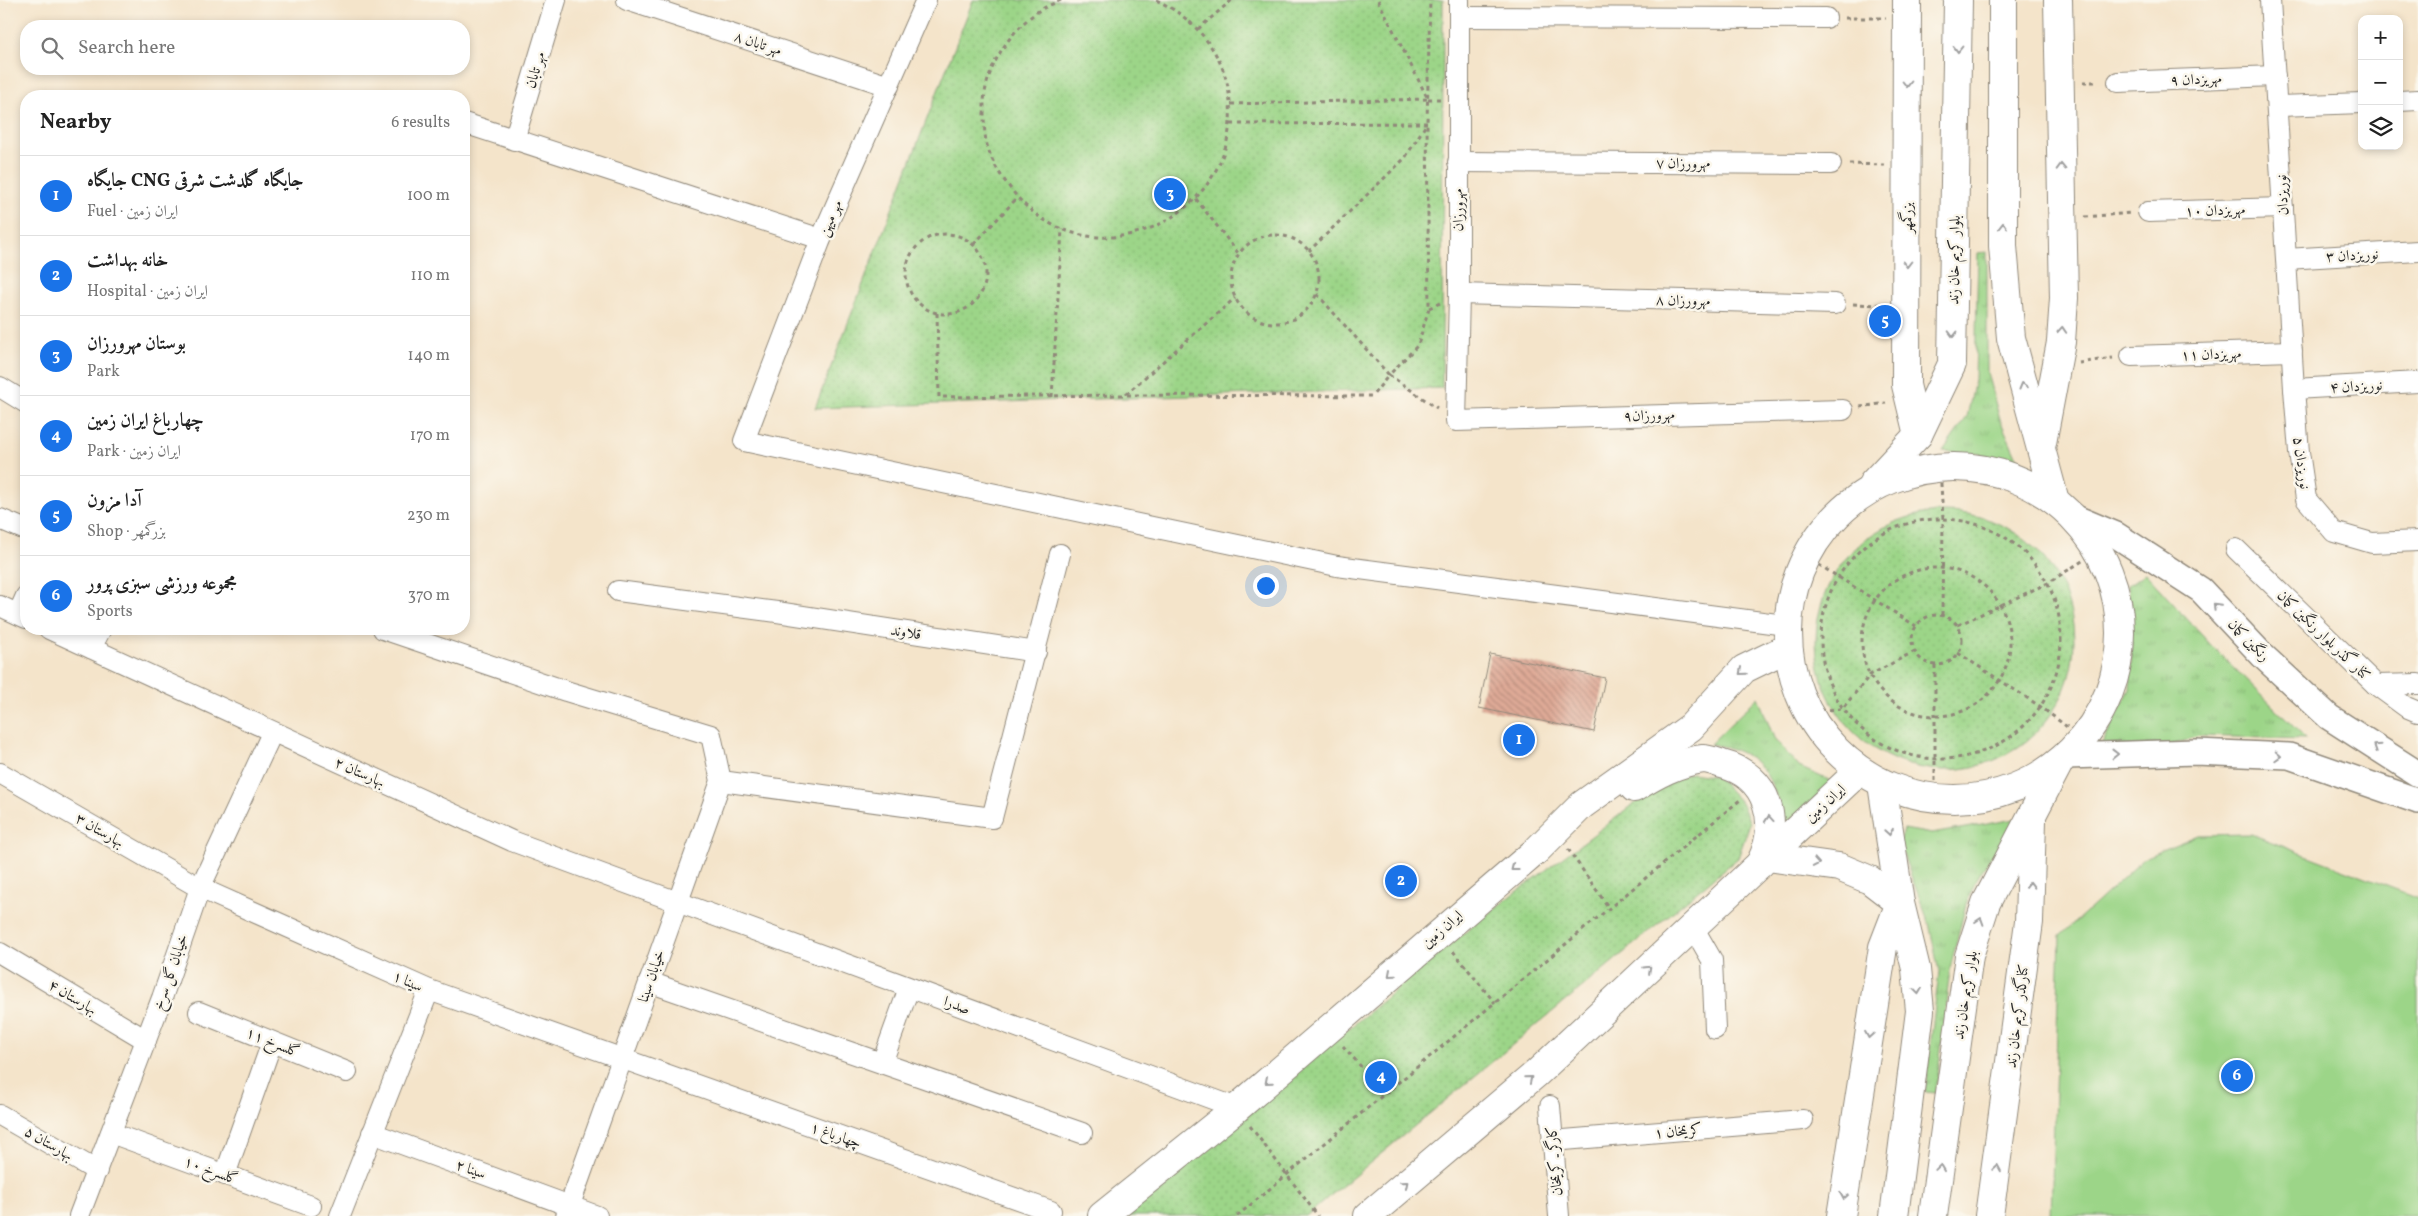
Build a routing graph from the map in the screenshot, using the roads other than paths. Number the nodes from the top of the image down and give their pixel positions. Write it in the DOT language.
graph roads {
  1 [pos="556,0"];
  2 [pos="627,0"];
  3 [pos="926,0"];
  4 [pos="1958,0"];
  5 [pos="2004,0"];
  6 [pos="2058,0"];
  7 [pos="2270,0"];
  8 [pos="1459,8"];
  9 [pos="1907,9"];
  10 [pos="1826,18"];
  11 [pos="2275,76"];
  12 [pos="2118,82"];
  13 [pos="889,86"];
  14 [pos="2418,100"];
  15 [pos="2403,101"];
  16 [pos="2358,103"];
  17 [pos="2277,106"];
  18 [pos="470,125"];
  19 [pos="514,140"];
  20 [pos="1458,162"];
  21 [pos="1831,164"];
  22 [pos="2283,208"];
  23 [pos="2148,212"];
  24 [pos="820,239"];
  25 [pos="2418,252"];
  26 [pos="2286,259"];
  27 [pos="1459,294"];
  28 [pos="1834,304"];
  29 [pos="2292,351"];
  30 [pos="2131,356"];
  31 [pos="2418,382"];
  32 [pos="0,388"];
  33 [pos="2294,389"];
  34 [pos="20,400"];
  35 [pos="1843,410"];
  36 [pos="1456,421"];
  37 [pos="1918,435"];
  38 [pos="2042,446"];
  39 [pos="1866,491"];
  40 [pos="2064,509"];
  41 [pos="0,519"];
  42 [pos="20,527"];
  43 [pos="2418,541"];
  44 [pos="2236,550"];
  45 [pos="1060,554"];
  46 [pos="618,590"];
  47 [pos="0,606"];
  48 [pos="20,608"];
  49 [pos="62,635"];
  50 [pos="98,635"];
  51 [pos="401,635"];
  52 [pos="1785,637"];
  53 [pos="91,648"];
  54 [pos="1036,652"];
  55 [pos="2418,684"];
  56 [pos="2376,685"];
  57 [pos="2418,712"];
  58 [pos="272,733"];
  59 [pos="2069,752"];
  60 [pos="0,773"];
  61 [pos="2418,774"];
  62 [pos="1871,777"];
  63 [pos="721,781"];
  64 [pos="2418,801"];
  65 [pos="2032,815"];
  66 [pos="1536,851"];
  67 [pos="1764,861"];
  68 [pos="200,888"];
  69 [pos="677,903"];
  70 [pos="1900,903"];
  71 [pos="1693,927"];
  72 [pos="0,953"];
  73 [pos="649,982"];
  74 [pos="909,988"];
  75 [pos="429,990"];
  76 [pos="199,1012"];
  77 [pos="1716,1029"];
  78 [pos="146,1040"];
  79 [pos="272,1042"];
  80 [pos="622,1060"];
  81 [pos="882,1063"];
  82 [pos="347,1072"];
  83 [pos="1550,1106"];
  84 [pos="1236,1108"];
  85 [pos="0,1115"];
  86 [pos="1803,1120"];
  87 [pos="111,1133"];
  88 [pos="372,1133"];
  89 [pos="1082,1133"];
  90 [pos="1552,1141"];
  91 [pos="97,1171"];
  92 [pos="225,1175"];
  93 [pos="311,1206"];
  94 [pos="568,1211"];
  95 [pos="1051,1211"];
  96 [pos="79,1216"];
  97 [pos="340,1216"];
  98 [pos="597,1216"];
  99 [pos="1102,1216"];
  100 [pos="1368,1216"];
  101 [pos="1559,1216"];
  102 [pos="1841,1216"];
  103 [pos="1894,1216"];
  104 [pos="1933,1216"];
  105 [pos="1989,1216"];
  1 -- 19 [label="street, مهر تابان"];
  2 -- 13 [label="street, مهر تابان ۸"];
  3 -- 13 [label="street, مهر میهن"];
  4 -- 37 [label="main road, بلوار کریم خان زند, one-way"];
  38 -- 5 [label="main road, one-way"];
  38 -- 6 [label="main road, one-way"];
  7 -- 11 [label="street, نوریزدان"];
  8 -- 10 [label="street"];
  8 -- 20 [label="street, مهرورزان"];
  9 -- 37 [label="main road, بزرگمهر, one-way"];
  11 -- 12 [label="street, مهریزدان ۹"];
  11 -- 17 [label="street, نوریزدان"];
  13 -- 24 [label="street, مهر میهن"];
  14 -- 15 [label="street"];
  16 -- 17 [label="street"];
  17 -- 22 [label="street, نوریزدان"];
  18 -- 19 [label="street"];
  19 -- 24 [label="street"];
  20 -- 21 [label="street, مهرورزان ۷"];
  20 -- 27 [label="street, مهرورزان"];
  22 -- 23 [label="street, مهریزدان ۱۰"];
  22 -- 26 [label="street, نوریزدان"];
  24 -- 52 [label="street, مهر میهن"];
  25 -- 26 [label="street, نوریزدان ۳"];
  26 -- 29 [label="street, نوریزدان"];
  27 -- 28 [label="street, مهرورزان ۸"];
  27 -- 36 [label="street, مهرورزان"];
  29 -- 30 [label="street, مهریزدان ۱۱"];
  29 -- 33 [label="street, نوریزدان"];
  31 -- 33 [label="street, نوریزدان ۴"];
  32 -- 34 [label="street"];
  33 -- 43 [label="street, نوریزدان ۵"];
  35 -- 36 [label="street, مهرورزان۹"];
  37 -- 39 [label="main road, بلوار کریم خان زند"];
  38 -- 40 [label="main road"];
  39 -- 40 [label="main road"];
  39 -- 52 [label="main road"];
  40 -- 59 [label="main road, بلوار کریم خان زند"];
  61 -- 40 [label="street, رنگین کمان, one-way"];
  41 -- 42 [label="street"];
  44 -- 56 [label="street, کنار گذر بلوار رنگین کمان"];
  45 -- 54 [label="street"];
  46 -- 54 [label="street, قلاوند"];
  47 -- 48 [label="street"];
  49 -- 53 [label="street, بهارستان ۲"];
  50 -- 53 [label="street"];
  51 -- 63 [label="street"];
  52 -- 62 [label="main road"];
  52 -- 66 [label="main road, ایران زمین, one-way"];
  53 -- 58 [label="street, بهارستان ۲"];
  54 -- 63 [label="street"];
  55 -- 56 [label="street"];
  56 -- 57 [label="street, کنار گذر بلوار رنگین کمان"];
  58 -- 68 [label="street, خیابان گل سرخ"];
  58 -- 69 [label="street, بهارستان ۲"];
  59 -- 62 [label="main road"];
  59 -- 64 [label="street, one-way"];
  59 -- 65 [label="main road, بلوار کریم خان زند"];
  60 -- 68 [label="street, بهارستان ۳"];
  62 -- 67 [label="main road, ایران زمین"];
  62 -- 70 [label="main road, one-way"];
  63 -- 69 [label="street, خیابان سینا"];
  104 -- 65 [label="main road, بلوار کریم خان زند, one-way"];
  105 -- 65 [label="main road, کنارگذر کریم خان زند, one-way"];
  67 -- 66 [label="main road, one-way"];
  66 -- 84 [label="main road, ایران زمین, one-way"];
  67 -- 70 [label="main road, one-way"];
  67 -- 71 [label="main road, ایران زمین"];
  68 -- 75 [label="street, سینا ۱"];
  68 -- 78 [label="street, خیابان گل سرخ"];
  69 -- 73 [label="street, خیابان سینا"];
  69 -- 74 [label="street, صدرا"];
  70 -- 102 [label="main road, one-way"];
  70 -- 103 [label="main road, one-way"];
  71 -- 77 [label="street"];
  100 -- 71 [label="main road, ایران زمین, one-way"];
  72 -- 78 [label="street, بهارستان ۴"];
  73 -- 80 [label="street, خیابان سینا"];
  73 -- 81 [label="street"];
  74 -- 81 [label="street"];
  74 -- 84 [label="street, صدرا"];
  75 -- 80 [label="street, سینا ۱"];
  75 -- 88 [label="street"];
  76 -- 79 [label="street, گلسرخ ۱۱"];
  78 -- 87 [label="street, خیابان گل سرخ"];
  79 -- 82 [label="street, گلسرخ ۱۱"];
  79 -- 92 [label="street"];
  80 -- 94 [label="street, خیابان سینا"];
  80 -- 95 [label="street, چهارباغ ۱"];
  81 -- 89 [label="street"];
  83 -- 90 [label="street, کارگر ـ کریمخان"];
  84 -- 99 [label="main road, ایران زمین"];
  85 -- 91 [label="street, بهارستان ۵"];
  86 -- 90 [label="street, کریمخان ۱"];
  87 -- 91 [label="street, خیابان گل سرخ"];
  87 -- 92 [label="street, گلسرخ ۱۰"];
  88 -- 94 [label="street, سینا ۲"];
  88 -- 97 [label="street"];
  90 -- 101 [label="street, کارگر ـ کریمخان"];
  91 -- 96 [label="street, خیابان گل سرخ"];
  92 -- 93 [label="street, گلسرخ ۱۰"];
  94 -- 98 [label="street, سینا ۲"];
}
